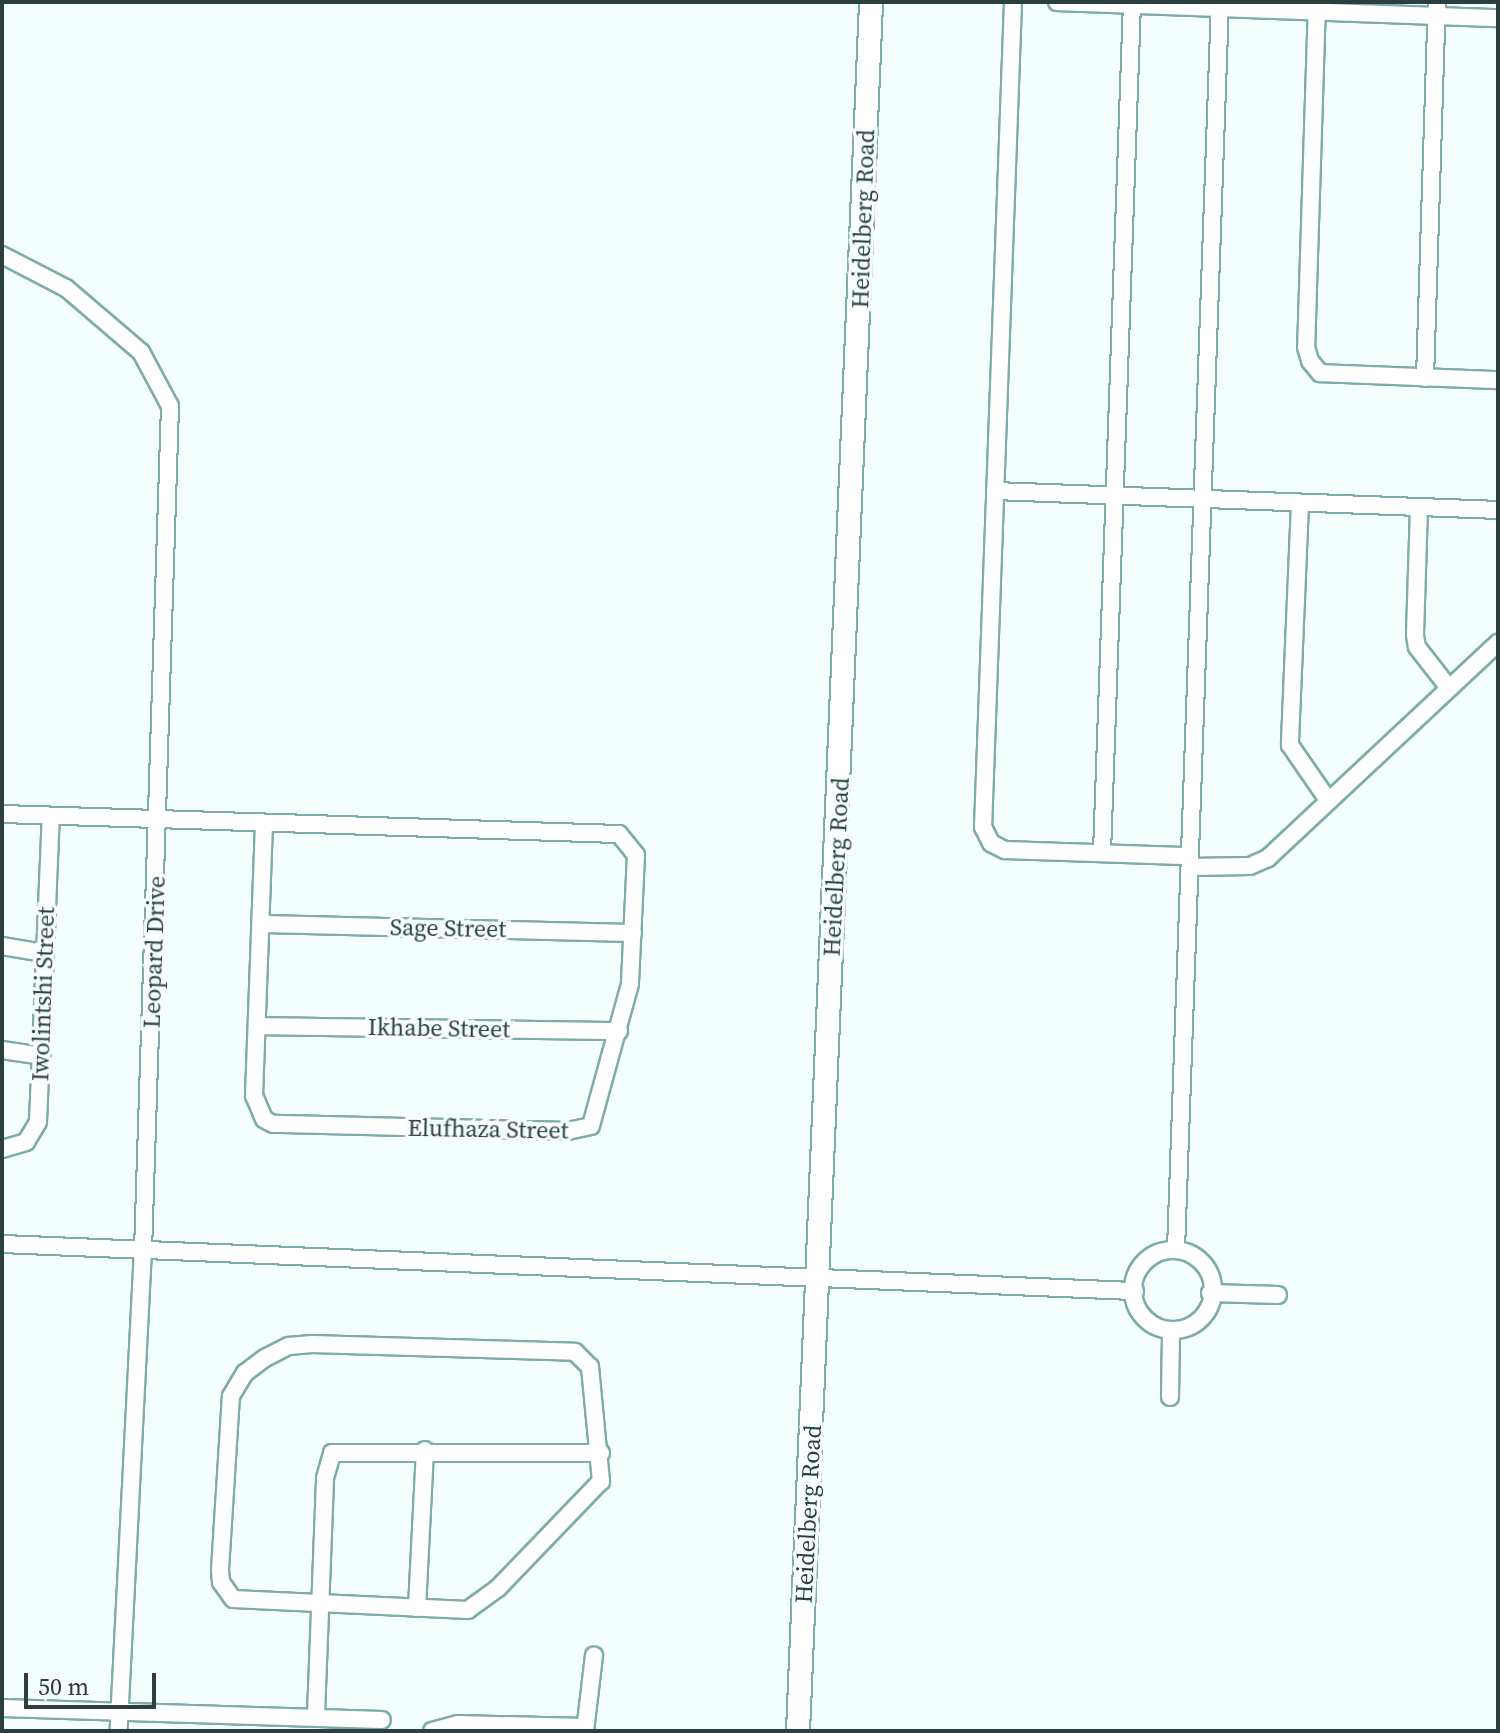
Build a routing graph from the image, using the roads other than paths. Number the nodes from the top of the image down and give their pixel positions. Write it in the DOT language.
graph roads {
  1 [pos="871,2"];
  2 [pos="1013,2"];
  3 [pos="1057,2"];
  4 [pos="1132,4"];
  5 [pos="1219,5"];
  6 [pos="1317,7"];
  7 [pos="1437,9"];
  8 [pos="1498,18"];
  9 [pos="4,260"];
  10 [pos="1425,378"];
  11 [pos="1498,380"];
  12 [pos="995,491"];
  13 [pos="1114,496"];
  14 [pos="1202,500"];
  15 [pos="1300,503"];
  16 [pos="1419,507"];
  17 [pos="1498,510"];
  18 [pos="1498,643"];
  19 [pos="1449,688"];
  20 [pos="1328,800"];
  21 [pos="2,814"];
  22 [pos="51,817"];
  23 [pos="159,821"];
  24 [pos="264,823"];
  25 [pos="1102,853"];
  26 [pos="1190,862"];
  27 [pos="262,924"];
  28 [pos="633,933"];
  29 [pos="2,946"];
  30 [pos="44,953"];
  31 [pos="259,1026"];
  32 [pos="619,1031"];
  33 [pos="2,1050"];
  34 [pos="42,1056"];
  35 [pos="2,1149"];
  36 [pos="2,1244"];
  37 [pos="143,1249"];
  38 [pos="1176,1250"];
  39 [pos="818,1281"];
  40 [pos="1135,1291"];
  41 [pos="1210,1293"];
  42 [pos="1278,1295"];
  43 [pos="1171,1332"];
  44 [pos="1170,1397"];
  45 [pos="425,1450"];
  46 [pos="601,1453"];
  47 [pos="320,1606"];
  48 [pos="417,1608"];
  49 [pos="594,1656"];
  50 [pos="2,1708"];
  51 [pos="120,1713"];
  52 [pos="316,1715"];
  53 [pos="382,1720"];
  54 [pos="585,1729"];
  55 [pos="119,1731"];
  56 [pos="432,1731"];
  57 [pos="798,1731"];
  1 -- 39 [label="main road, Heidelberg Road"];
  2 -- 12 [label="street"];
  3 -- 4 [label="street"];
  4 -- 5 [label="street"];
  4 -- 13 [label="street"];
  5 -- 6 [label="street"];
  5 -- 14 [label="street"];
  6 -- 7 [label="street"];
  6 -- 10 [label="street"];
  7 -- 8 [label="street"];
  7 -- 10 [label="street"];
  9 -- 23 [label="street, Leopard Drive"];
  10 -- 11 [label="street"];
  12 -- 13 [label="street"];
  12 -- 25 [label="street"];
  13 -- 14 [label="street"];
  13 -- 25 [label="street"];
  14 -- 15 [label="street"];
  14 -- 26 [label="street"];
  15 -- 16 [label="street"];
  15 -- 20 [label="street"];
  16 -- 17 [label="street"];
  16 -- 19 [label="street"];
  18 -- 19 [label="street"];
  19 -- 20 [label="street"];
  20 -- 26 [label="street"];
  21 -- 22 [label="street"];
  22 -- 23 [label="street"];
  22 -- 30 [label="street, Iwolintshi Street"];
  23 -- 24 [label="street, Elufhaza Street"];
  23 -- 37 [label="street, Leopard Drive"];
  24 -- 27 [label="street, Elufhaza Street"];
  24 -- 28 [label="street, Elufhaza Street"];
  25 -- 26 [label="street"];
  26 -- 38 [label="street"];
  27 -- 28 [label="street, Sage Street"];
  27 -- 31 [label="street, Elufhaza Street"];
  28 -- 32 [label="street, Elufhaza Street"];
  29 -- 30 [label="street"];
  30 -- 34 [label="street, Iwolintshi Street"];
  31 -- 32 [label="street, Ikhabe Street"];
  31 -- 32 [label="street, Elufhaza Street"];
  33 -- 34 [label="street"];
  34 -- 35 [label="street, Iwolintshi Street"];
  36 -- 37 [label="street"];
  37 -- 39 [label="street"];
  37 -- 51 [label="street, Leopard Drive"];
  38 -- 40 [label="street"];
  38 -- 41 [label="street"];
  39 -- 40 [label="street"];
  39 -- 57 [label="main road, Heidelberg Road"];
  40 -- 43 [label="street"];
  41 -- 42 [label="street"];
  41 -- 43 [label="street"];
  43 -- 44 [label="street"];
  45 -- 46 [label="street"];
  45 -- 47 [label="street"];
  45 -- 48 [label="street"];
  46 -- 47 [label="street"];
  46 -- 48 [label="street"];
  47 -- 48 [label="street"];
  47 -- 52 [label="street"];
  49 -- 54 [label="street"];
  50 -- 51 [label="street"];
  51 -- 52 [label="street"];
  51 -- 55 [label="street, Leopard Drive"];
  52 -- 53 [label="street"];
  54 -- 56 [label="street"];
}
